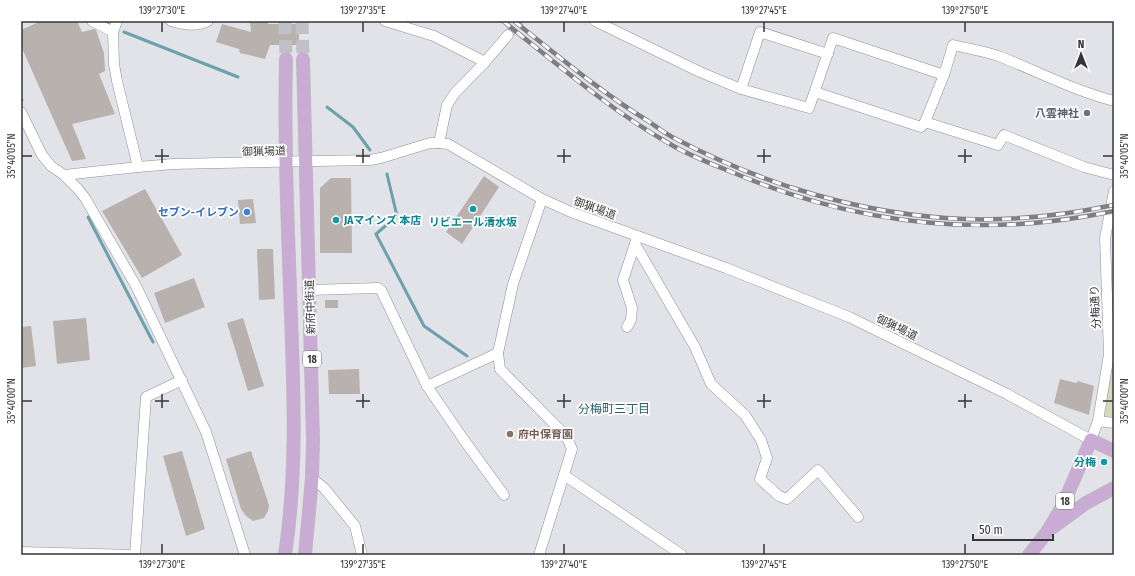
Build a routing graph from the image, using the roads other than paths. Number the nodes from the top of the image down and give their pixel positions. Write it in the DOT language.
graph roads {
  1 [pos="92,21"];
  2 [pos="118,21"];
  3 [pos="171,21"];
  4 [pos="208,21"];
  5 [pos="385,21"];
  6 [pos="595,21"];
  7 [pos="112,32"];
  8 [pos="508,35"];
  9 [pos="828,54"];
  10 [pos="286,59"];
  11 [pos="303,59"];
  12 [pos="485,62"];
  13 [pos="944,74"];
  14 [pos="741,89"];
  15 [pos="815,92"];
  16 [pos="1114,101"];
  17 [pos="21,112"];
  18 [pos="925,122"];
  19 [pos="439,143"];
  20 [pos="286,162"];
  21 [pos="306,162"];
  22 [pos="138,167"];
  23 [pos="64,175"];
  24 [pos="1114,175"];
  25 [pos="1114,191"];
  26 [pos="542,199"];
  27 [pos="636,240"];
  28 [pos="1110,287"];
  29 [pos="310,290"];
  30 [pos="626,327"];
  31 [pos="498,353"];
  32 [pos="182,380"];
  33 [pos="427,386"];
  34 [pos="1098,421"];
  35 [pos="1114,423"];
  36 [pos="1092,440"];
  37 [pos="1114,451"];
  38 [pos="564,475"];
  39 [pos="312,478"];
  40 [pos="1114,488"];
  41 [pos="504,495"];
  42 [pos="858,517"];
  43 [pos="1047,532"];
  44 [pos="21,552"];
  45 [pos="135,555"];
  46 [pos="245,555"];
  47 [pos="285,555"];
  48 [pos="305,555"];
  49 [pos="362,555"];
  50 [pos="539,555"];
  51 [pos="682,555"];
  52 [pos="1029,555"];
  1 -- 7 [label="street"];
  2 -- 7 [label="street"];
  3 -- 4 [label="street"];
  5 -- 12 [label="street"];
  6 -- 14 [label="street"];
  7 -- 22 [label="street"];
  8 -- 12 [label="street"];
  9 -- 13 [label="street"];
  9 -- 14 [label="street"];
  9 -- 15 [label="street"];
  10 -- 20 [label="main road, 新府中街道 / 18"];
  11 -- 21 [label="main road, 新府中街道 / 18"];
  12 -- 19 [label="street"];
  13 -- 16 [label="street"];
  13 -- 18 [label="street"];
  14 -- 15 [label="street"];
  15 -- 18 [label="street"];
  17 -- 23 [label="street"];
  18 -- 24 [label="street"];
  19 -- 21 [label="street, 御猟場道"];
  19 -- 26 [label="street, 御猟場道"];
  20 -- 21 [label="street, 御猟場道"];
  20 -- 22 [label="street, 御猟場道"];
  20 -- 47 [label="main road, 新府中街道 / 18"];
  21 -- 29 [label="main road, 新府中街道 / 18"];
  22 -- 23 [label="street, 御猟場道"];
  23 -- 32 [label="street"];
  25 -- 28 [label="street, 分梅通り"];
  26 -- 27 [label="street, 御猟場道"];
  26 -- 31 [label="street"];
  27 -- 30 [label="street"];
  27 -- 36 [label="street, 御猟場道"];
  27 -- 42 [label="street"];
  28 -- 34 [label="street, 分梅通り"];
  29 -- 33 [label="street"];
  29 -- 39 [label="main road, 新府中街道 / 18"];
  31 -- 33 [label="street"];
  31 -- 38 [label="street"];
  32 -- 45 [label="street"];
  32 -- 46 [label="street"];
  33 -- 41 [label="street"];
  34 -- 35 [label="street"];
  34 -- 36 [label="street, 分梅通り"];
  36 -- 37 [label="main road"];
  36 -- 43 [label="main road, 18"];
  38 -- 50 [label="street"];
  38 -- 51 [label="street"];
  39 -- 48 [label="main road, 新府中街道 / 18"];
  39 -- 49 [label="street"];
  40 -- 43 [label="main road, 18"];
  43 -- 52 [label="main road, 18"];
  44 -- 45 [label="street"];
}
